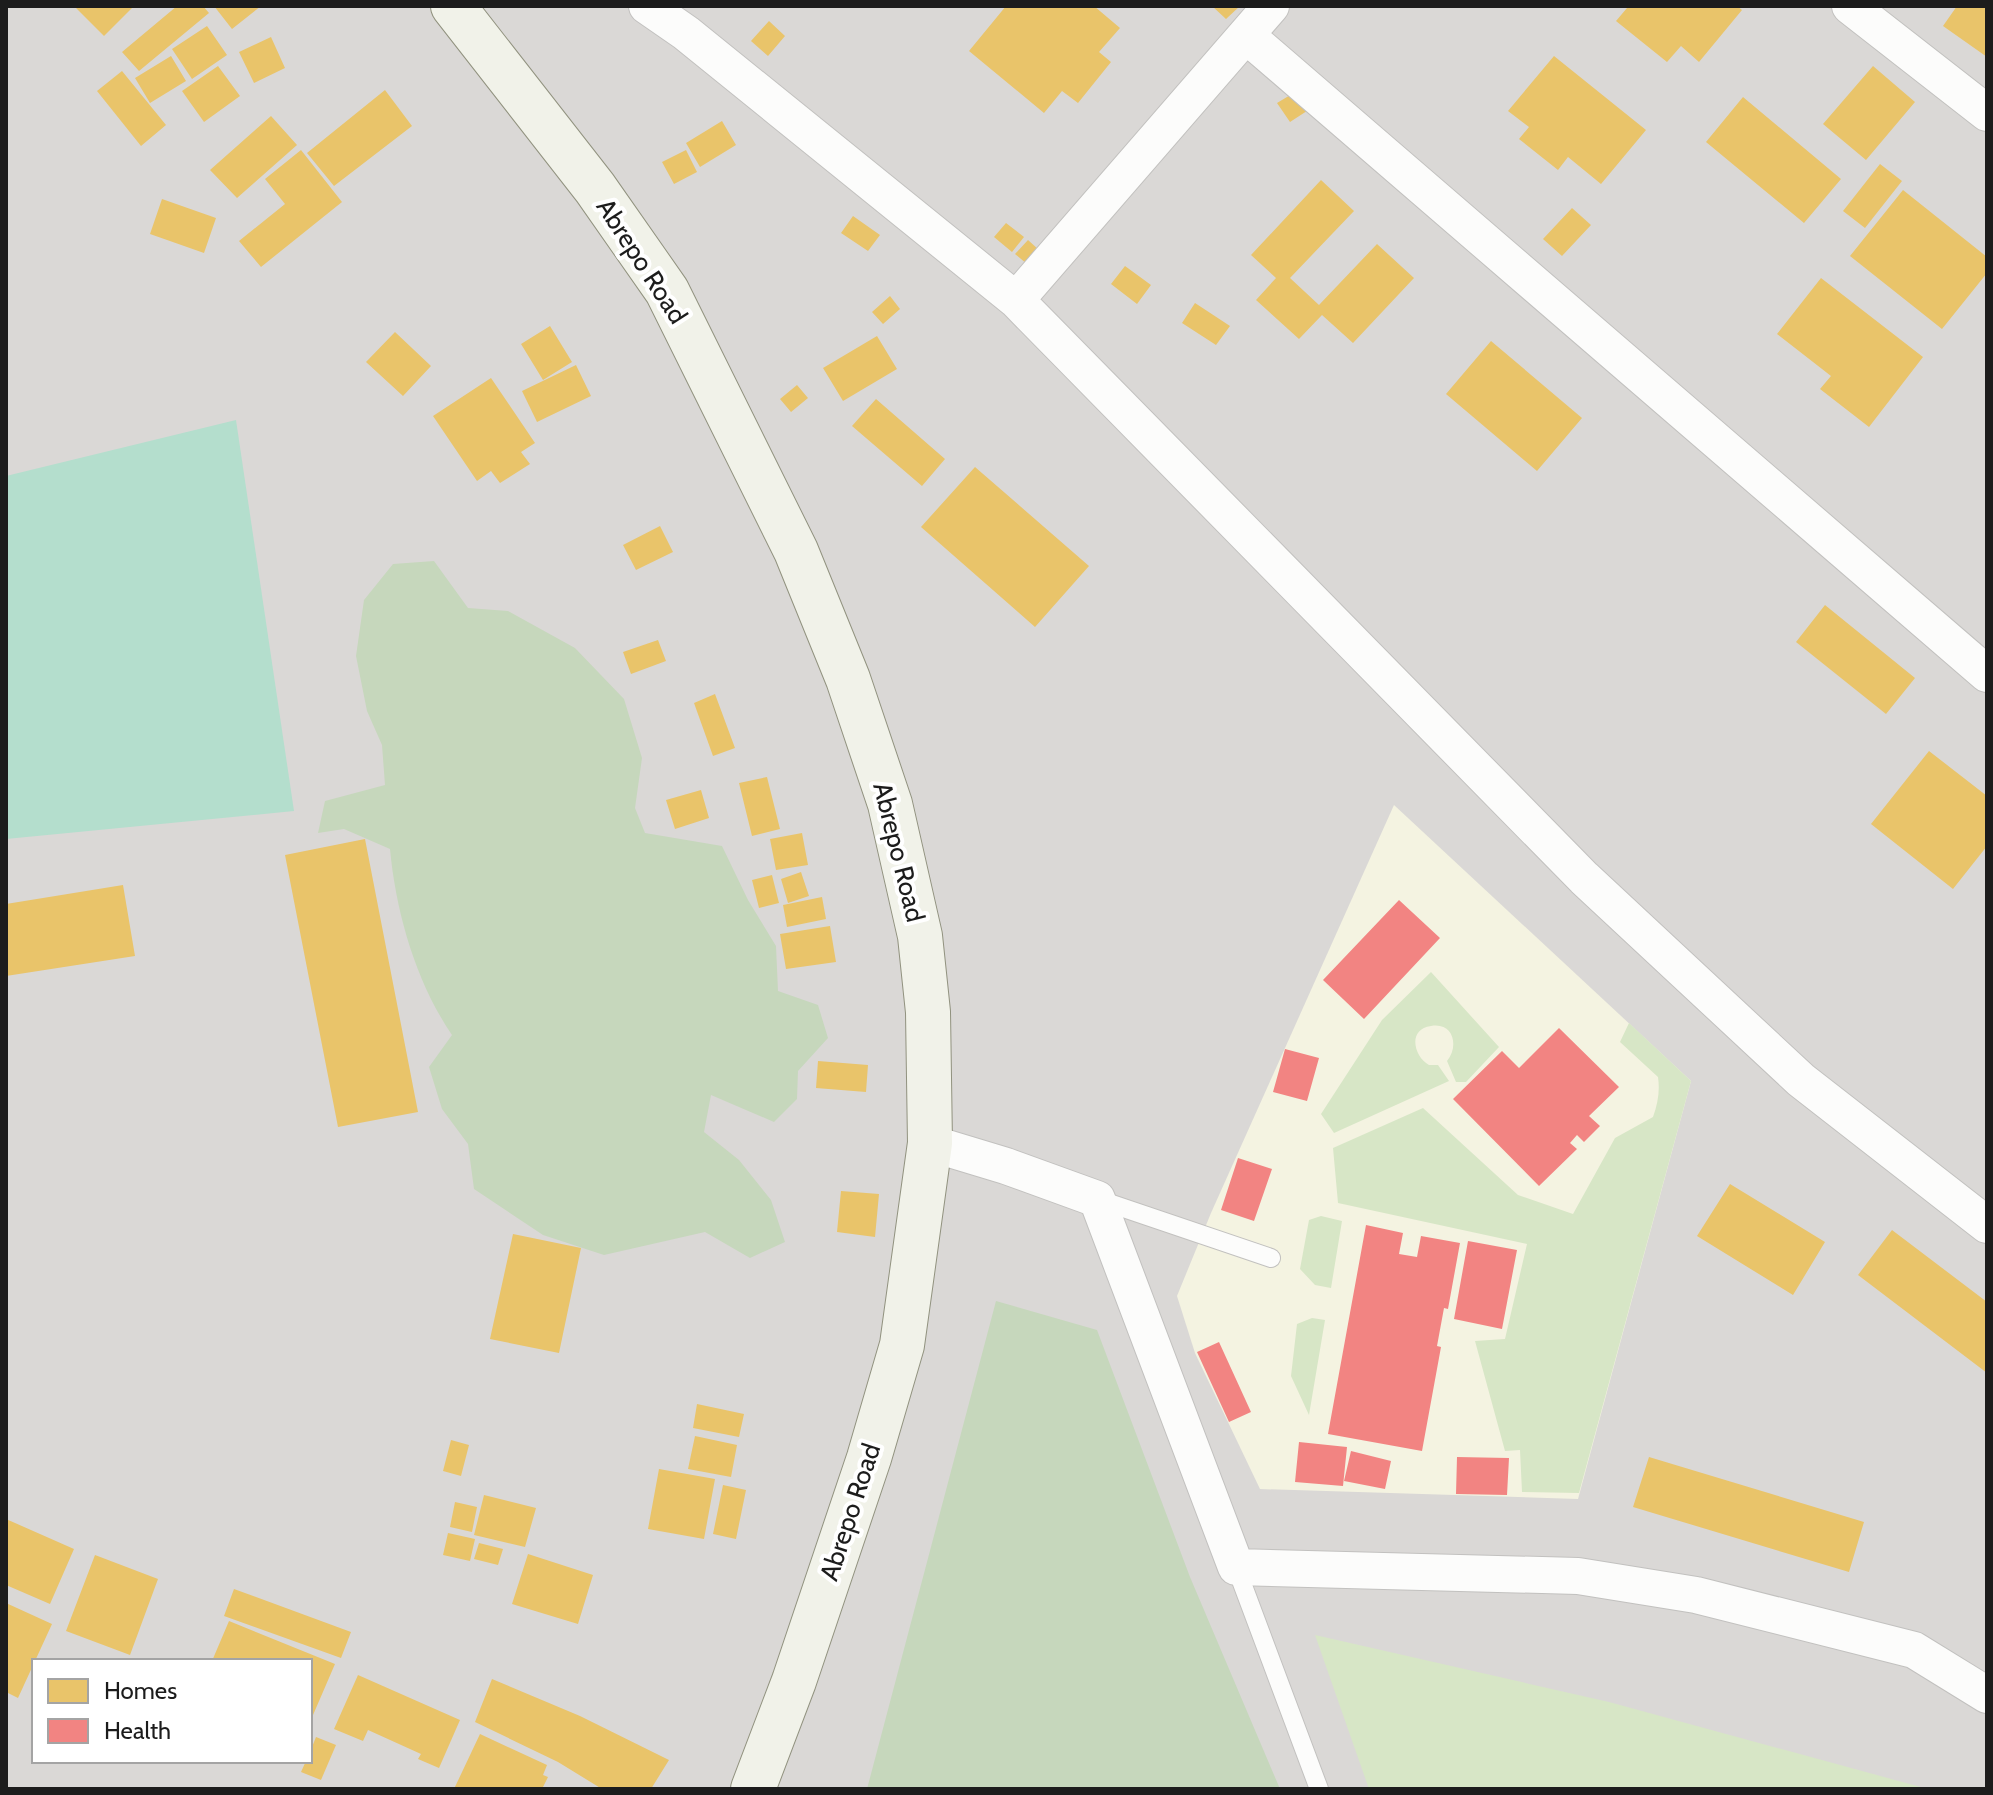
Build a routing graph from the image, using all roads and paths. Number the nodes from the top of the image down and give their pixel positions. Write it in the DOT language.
graph roads {
  1 [pos="453,6"];
  2 [pos="647,6"];
  3 [pos="1271,6"];
  4 [pos="1850,6"];
  5 [pos="1247,36"];
  6 [pos="1987,113"];
  7 [pos="1016,300"];
  8 [pos="1987,674"];
  9 [pos="930,1143"];
  10 [pos="1097,1199"];
  11 [pos="1987,1225"];
  12 [pos="1271,1258"];
  13 [pos="1236,1567"];
  14 [pos="1987,1695"];
  15 [pos="753,1789"];
  16 [pos="1319,1789"];
  1 -- 9 [label="main road, Abrepo Road"];
  2 -- 7 [label="street"];
  3 -- 5 [label="street"];
  4 -- 6 [label="street"];
  5 -- 7 [label="street"];
  5 -- 8 [label="street"];
  7 -- 11 [label="street"];
  9 -- 10 [label="street"];
  9 -- 15 [label="main road, Abrepo Road"];
  10 -- 12 [label="lane"];
  10 -- 13 [label="street"];
  13 -- 14 [label="street"];
  13 -- 16 [label="lane"];
}
